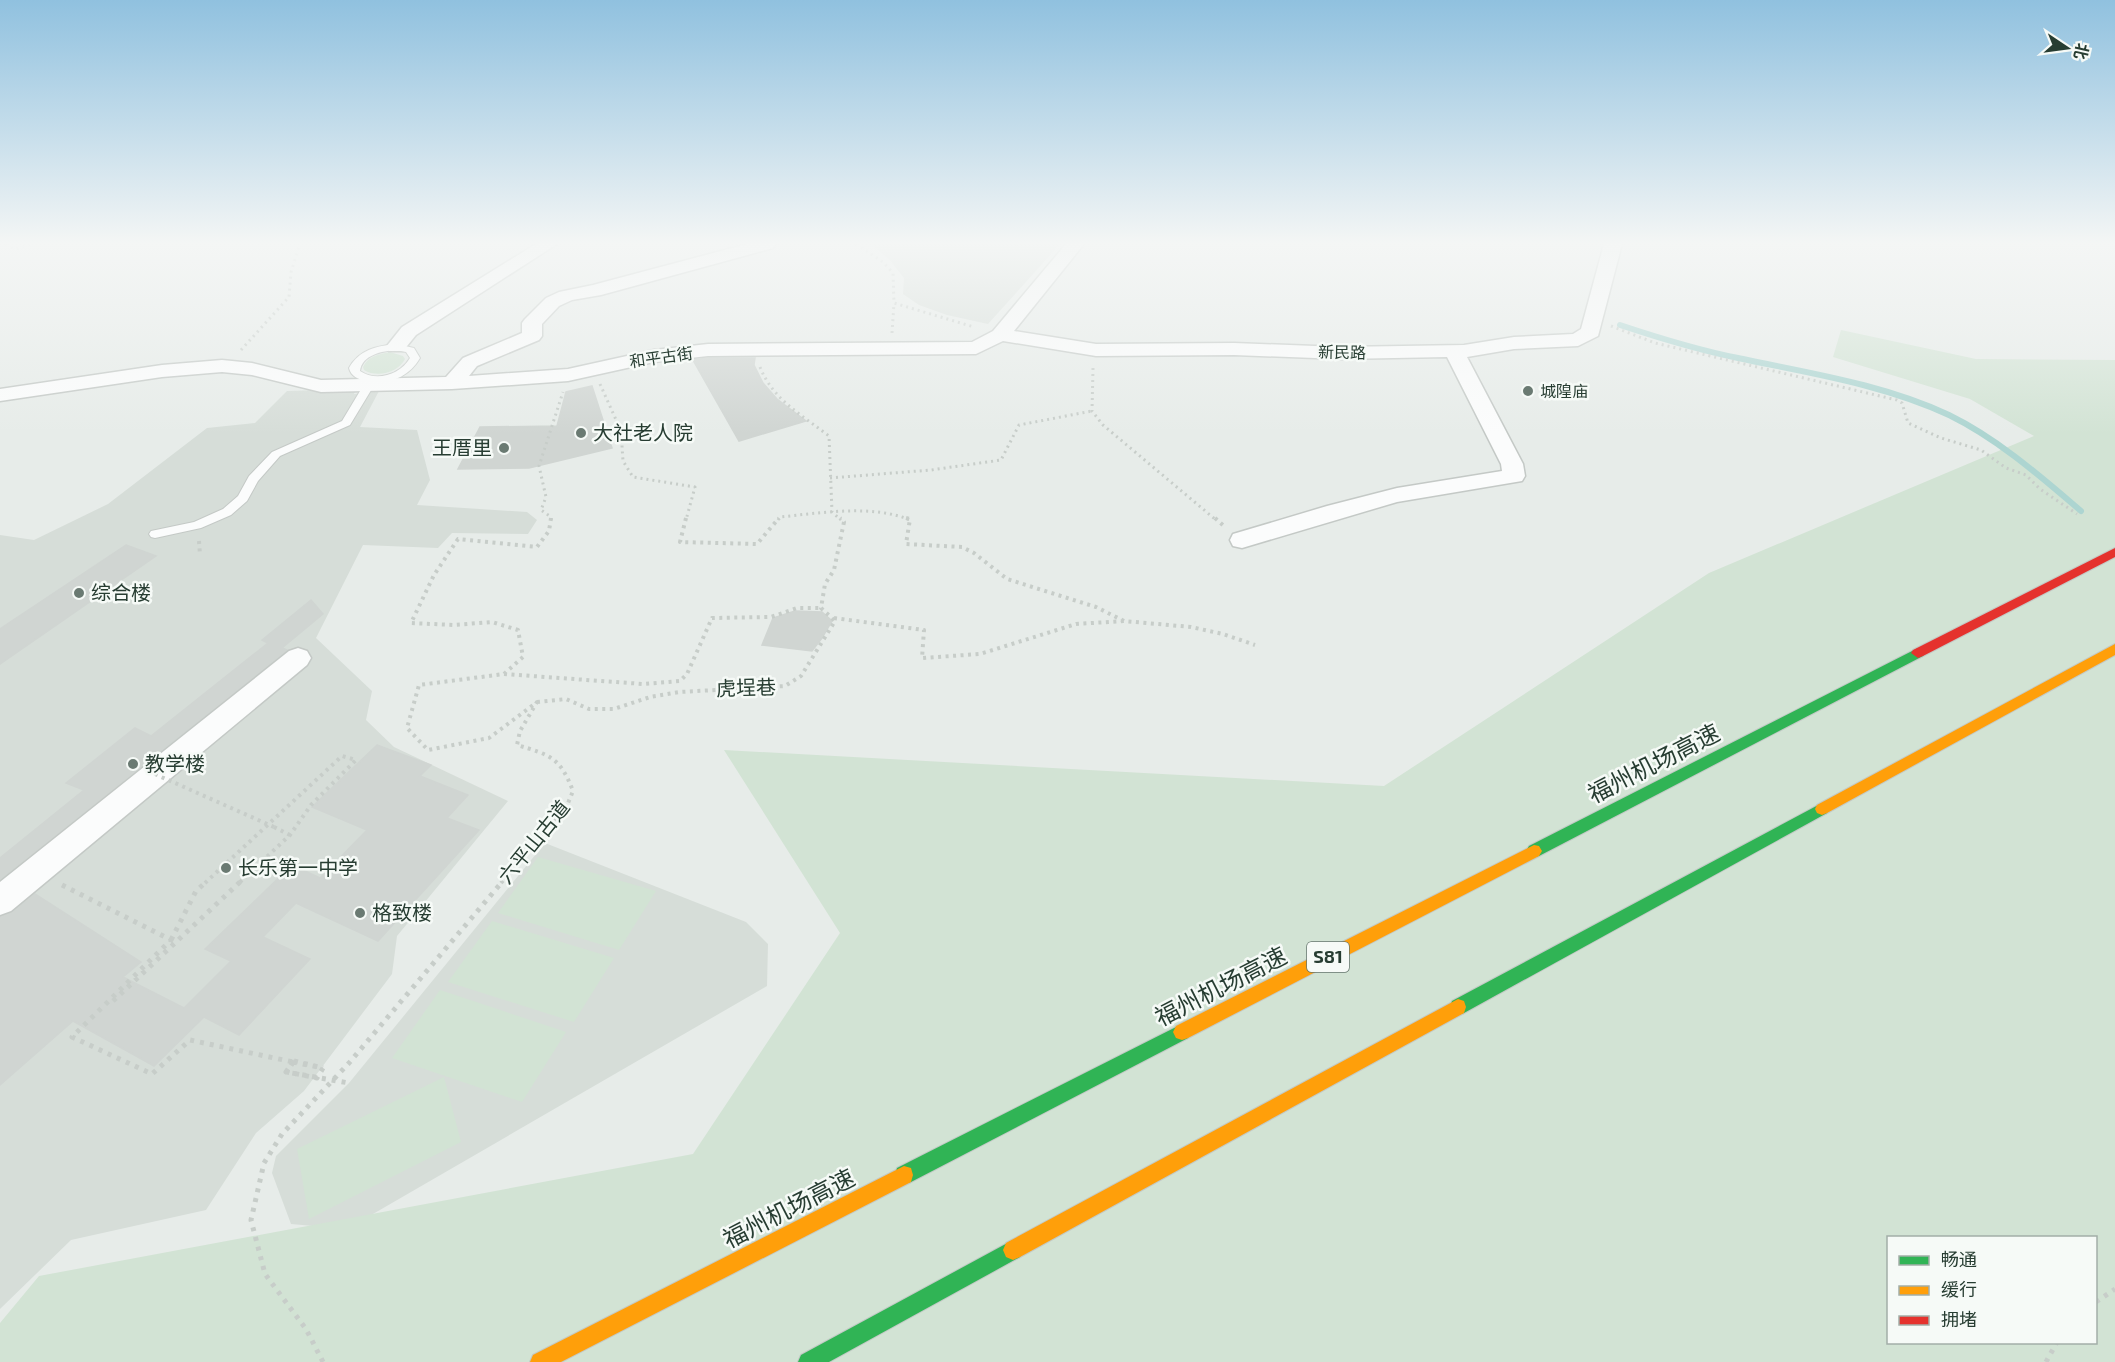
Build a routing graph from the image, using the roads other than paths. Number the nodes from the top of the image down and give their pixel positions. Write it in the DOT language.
graph roads {
  1 [pos="446,308"];
  2 [pos="544,308"];
  3 [pos="1023,308"];
  4 [pos="1596,308"];
  5 [pos="1000,335"];
  6 [pos="396,347"];
  7 [pos="1454,351"];
  8 [pos="372,382"];
  9 [pos="452,383"];
  10 [pos="0,395"];
  11 [pos="154,534"];
  12 [pos="1242,540"];
  13 [pos="2115,552"];
  14 [pos="2115,649"];
  15 [pos="298,658"];
  16 [pos="0,901"];
  17 [pos="540,1362"];
  18 [pos="808,1362"];
  1 -- 6 [label="street"];
  2 -- 9 [label="street"];
  3 -- 5 [label="street"];
  4 -- 7 [label="street, 新民路"];
  5 -- 7 [label="street, 新民路"];
  5 -- 9 [label="street, 和平古街"];
  6 -- 8 [label="lane"];
  6 -- 8 [label="lane"];
  7 -- 12 [label="street"];
  8 -- 9 [label="street, 和平古街"];
  8 -- 10 [label="street, 和平古街"];
  8 -- 11 [label="lane"];
  13 -- 17 [label="highway, 福州机场高速 / S81"];
  14 -- 18 [label="highway"];
  15 -- 16 [label="street"];
}
